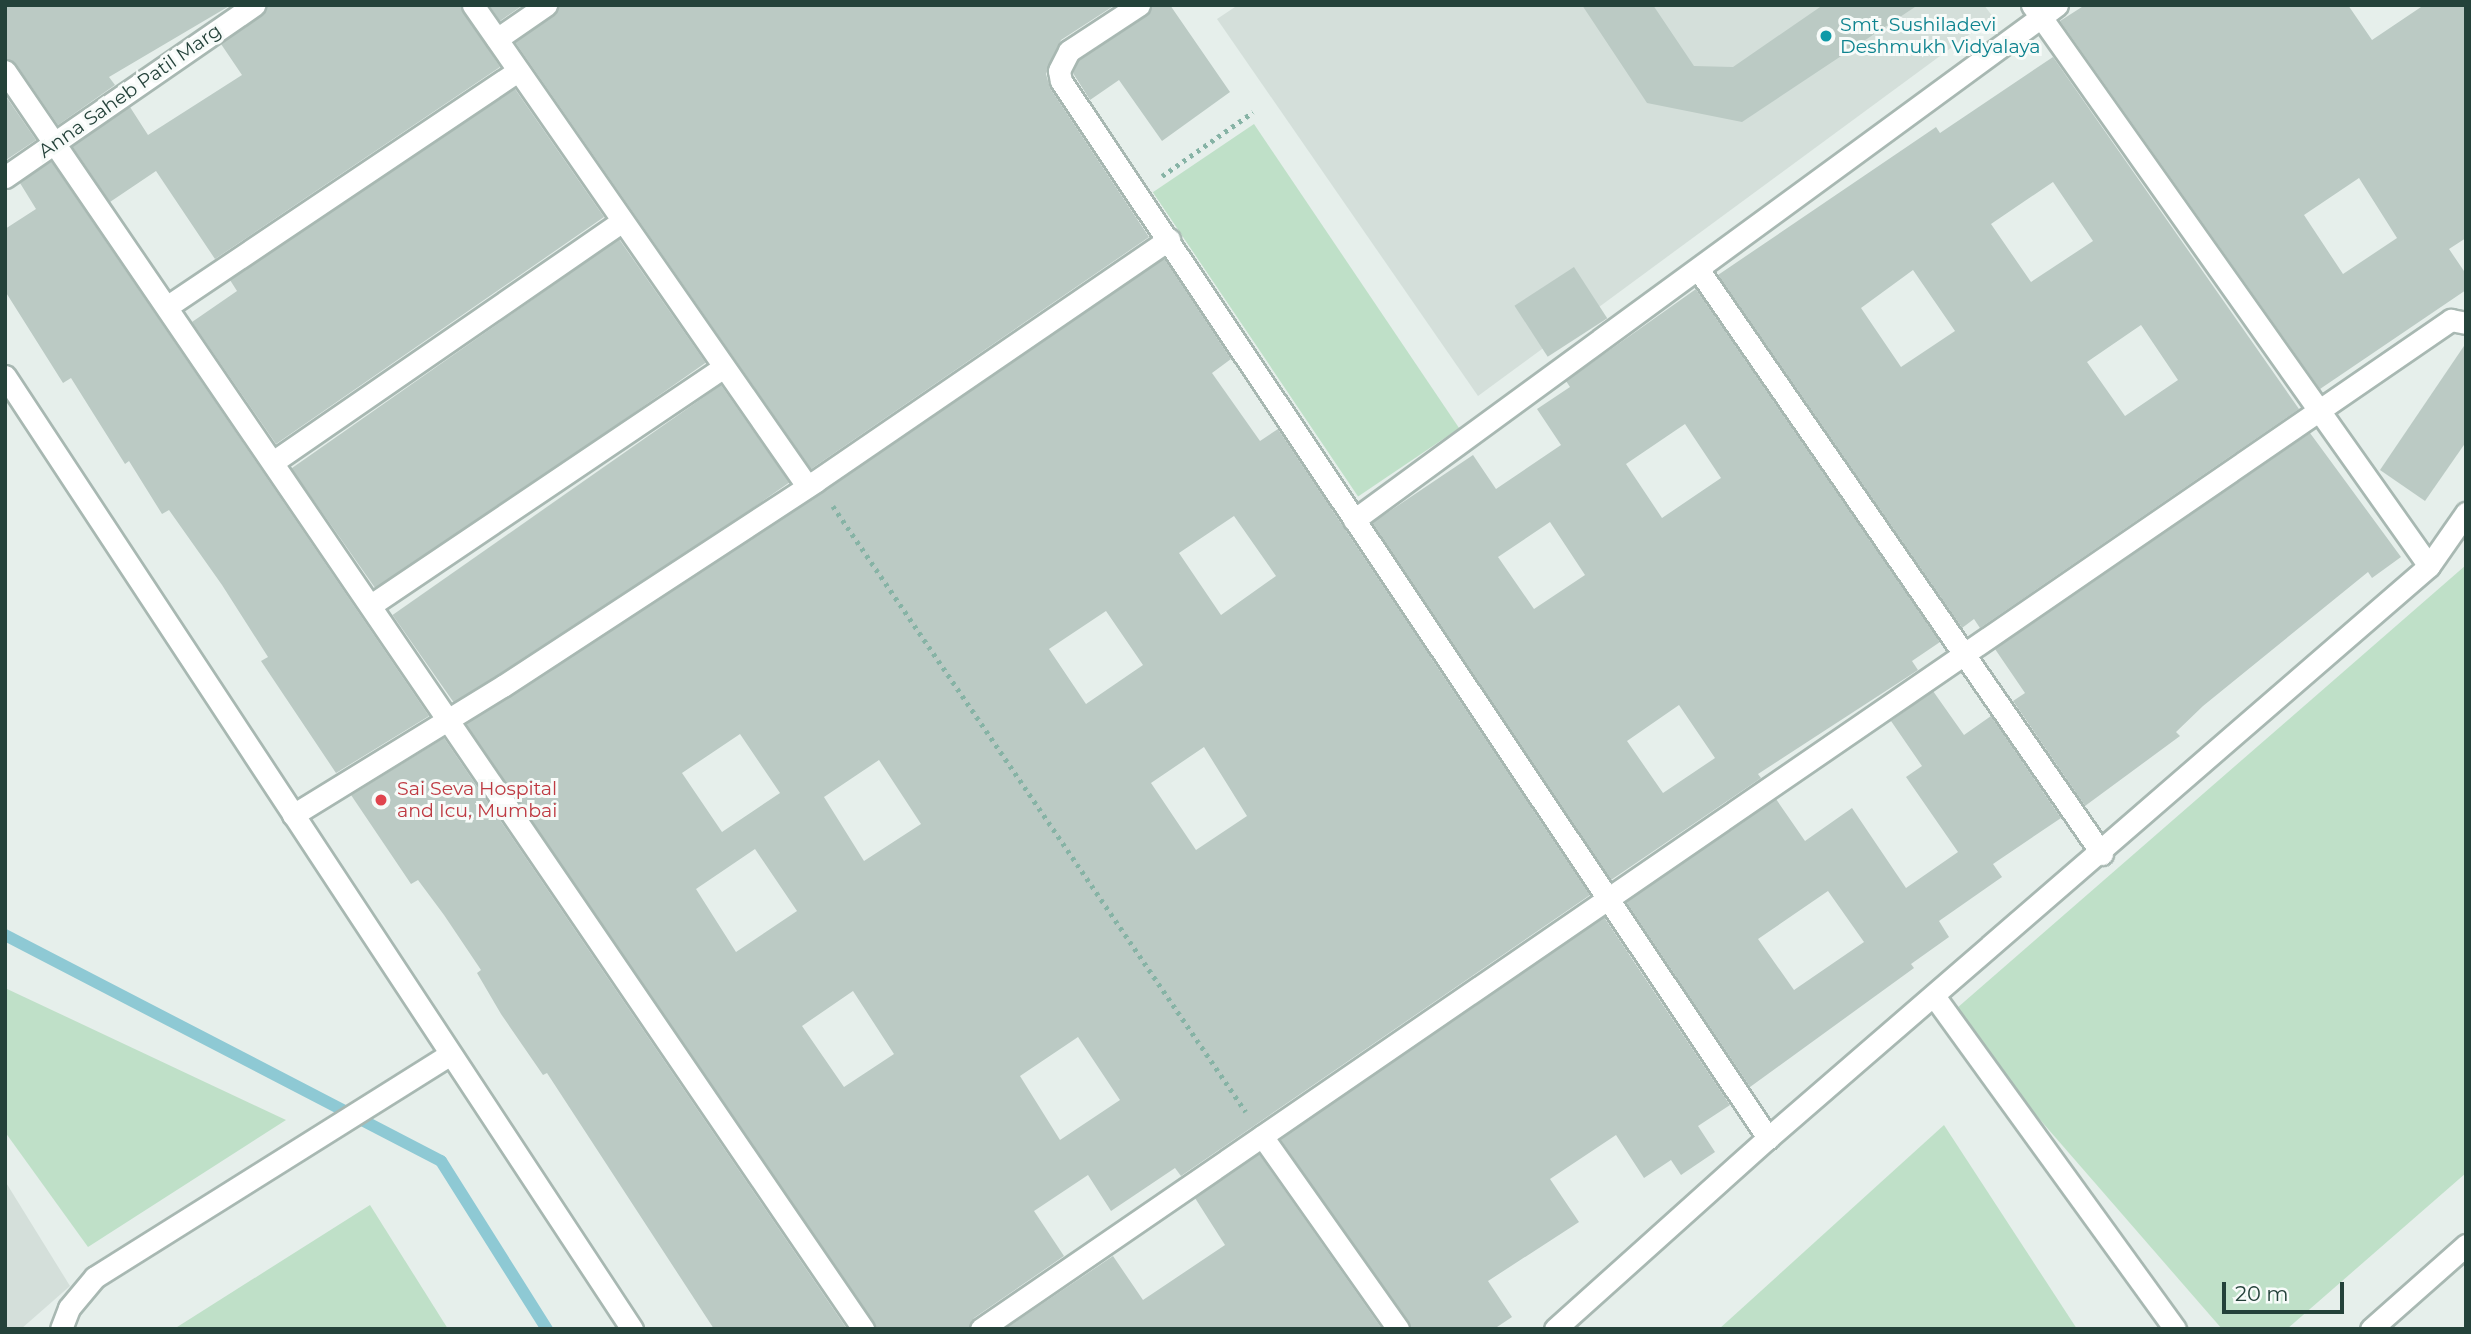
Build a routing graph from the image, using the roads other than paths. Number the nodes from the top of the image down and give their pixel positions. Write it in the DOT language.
graph roads {
  1 [pos="254,5"];
  2 [pos="472,5"];
  3 [pos="546,5"];
  4 [pos="1139,5"];
  5 [pos="2043,9"];
  6 [pos="497,39"];
  7 [pos="5,71"];
  8 [pos="518,71"];
  9 [pos="56,144"];
  10 [pos="5,177"];
  11 [pos="622,221"];
  12 [pos="1169,239"];
  13 [pos="1698,269"];
  14 [pos="168,306"];
  15 [pos="2466,323"];
  16 [pos="722,368"];
  17 [pos="5,376"];
  18 [pos="2317,412"];
  19 [pos="273,462"];
  20 [pos="812,484"];
  21 [pos="2466,513"];
  22 [pos="1353,520"];
  23 [pos="2429,566"];
  24 [pos="371,605"];
  25 [pos="1965,653"];
  26 [pos="449,719"];
  27 [pos="293,815"];
  28 [pos="2102,853"];
  29 [pos="1610,898"];
  30 [pos="1934,996"];
  31 [pos="450,1054"];
  32 [pos="1262,1136"];
  33 [pos="1768,1138"];
  34 [pos="2466,1245"];
  35 [pos="61,1329"];
  36 [pos="632,1329"];
  37 [pos="863,1329"];
  38 [pos="981,1329"];
  39 [pos="1398,1329"];
  40 [pos="1555,1329"];
  41 [pos="2175,1329"];
  42 [pos="2371,1329"];
  1 -- 9 [label="street, Anna Saheb Patil Marg"];
  2 -- 6 [label="street"];
  3 -- 6 [label="street"];
  4 -- 12 [label="street"];
  5 -- 13 [label="street"];
  5 -- 18 [label="street"];
  6 -- 8 [label="street"];
  7 -- 9 [label="street"];
  8 -- 11 [label="street"];
  8 -- 14 [label="street"];
  9 -- 10 [label="street, Anna Saheb Patil Marg"];
  9 -- 14 [label="street"];
  11 -- 16 [label="street"];
  11 -- 19 [label="street"];
  12 -- 20 [label="street"];
  12 -- 22 [label="street"];
  13 -- 22 [label="street"];
  13 -- 25 [label="street"];
  14 -- 19 [label="street"];
  15 -- 18 [label="street"];
  16 -- 20 [label="street"];
  16 -- 24 [label="street"];
  17 -- 27 [label="street"];
  18 -- 23 [label="street"];
  18 -- 25 [label="street"];
  19 -- 24 [label="street"];
  20 -- 26 [label="street"];
  21 -- 23 [label="street"];
  22 -- 29 [label="street"];
  23 -- 28 [label="street"];
  24 -- 26 [label="street"];
  25 -- 28 [label="street"];
  25 -- 29 [label="street"];
  26 -- 27 [label="street"];
  26 -- 37 [label="street"];
  27 -- 31 [label="street"];
  28 -- 30 [label="street"];
  29 -- 32 [label="street"];
  29 -- 33 [label="street"];
  30 -- 33 [label="street"];
  30 -- 41 [label="street"];
  31 -- 35 [label="street"];
  31 -- 36 [label="street"];
  32 -- 38 [label="street"];
  32 -- 39 [label="street"];
  33 -- 40 [label="street"];
  34 -- 42 [label="street"];
}
